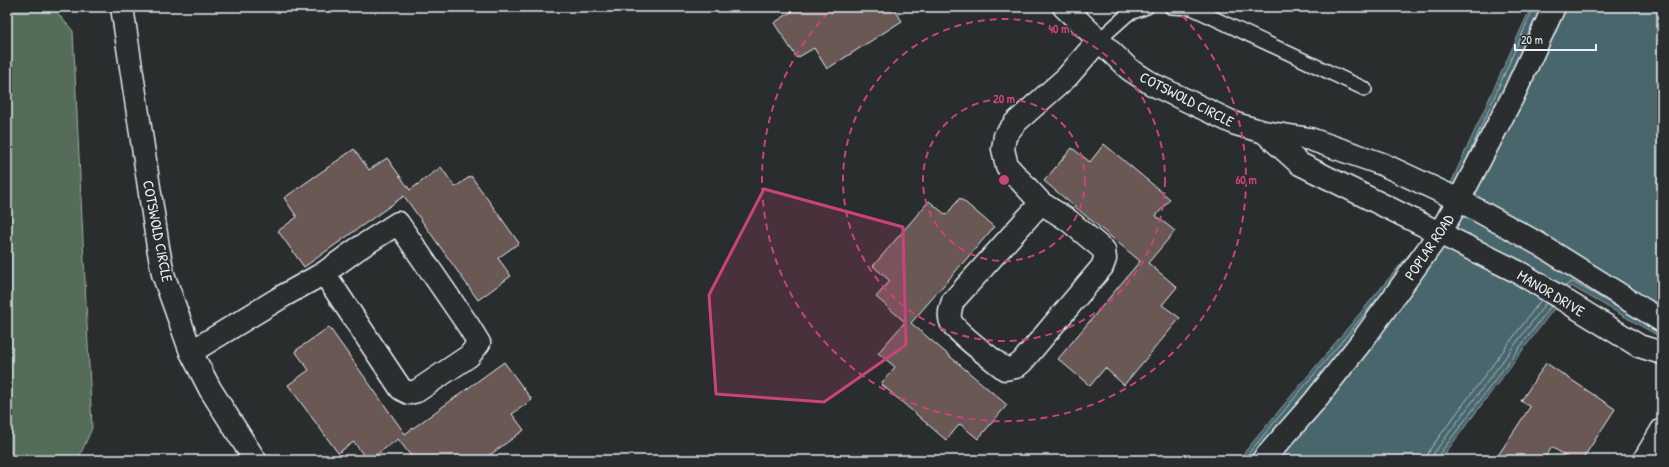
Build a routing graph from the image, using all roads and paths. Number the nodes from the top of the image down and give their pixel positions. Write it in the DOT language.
graph roads {
  1 [pos="122,7"];
  2 [pos="1064,7"];
  3 [pos="1147,7"];
  4 [pos="1172,7"];
  5 [pos="1554,7"];
  6 [pos="1099,40"];
  7 [pos="1365,89"];
  8 [pos="1264,132"];
  9 [pos="1459,200"];
  10 [pos="1041,203"];
  11 [pos="1439,234"];
  12 [pos="324,273"];
  13 [pos="1662,321"];
  14 [pos="191,352"];
  15 [pos="1662,354"];
  16 [pos="1662,430"];
  17 [pos="255,460"];
  18 [pos="1263,460"];
  19 [pos="1644,460"];
  1 -- 14 [label="street, COTSWOLD CIRCLE"];
  2 -- 6 [label="street, COTSWOLD CIRCLE"];
  3 -- 6 [label="lane"];
  4 -- 7 [label="lane"];
  5 -- 9 [label="street, POPLAR ROAD"];
  6 -- 8 [label="street, COTSWOLD CIRCLE"];
  6 -- 10 [label="street"];
  8 -- 9 [label="street, COTSWOLD CIRCLE"];
  8 -- 11 [label="street, COTSWOLD CIRCLE"];
  9 -- 11 [label="street, POPLAR ROAD"];
  9 -- 13 [label="street"];
  10 -- 10 [label="street"];
  11 -- 15 [label="street, MANOR DRIVE"];
  11 -- 18 [label="street, POPLAR ROAD"];
  12 -- 12 [label="street"];
  12 -- 14 [label="street"];
  14 -- 17 [label="street, COTSWOLD CIRCLE"];
  16 -- 19 [label="street"];
}
